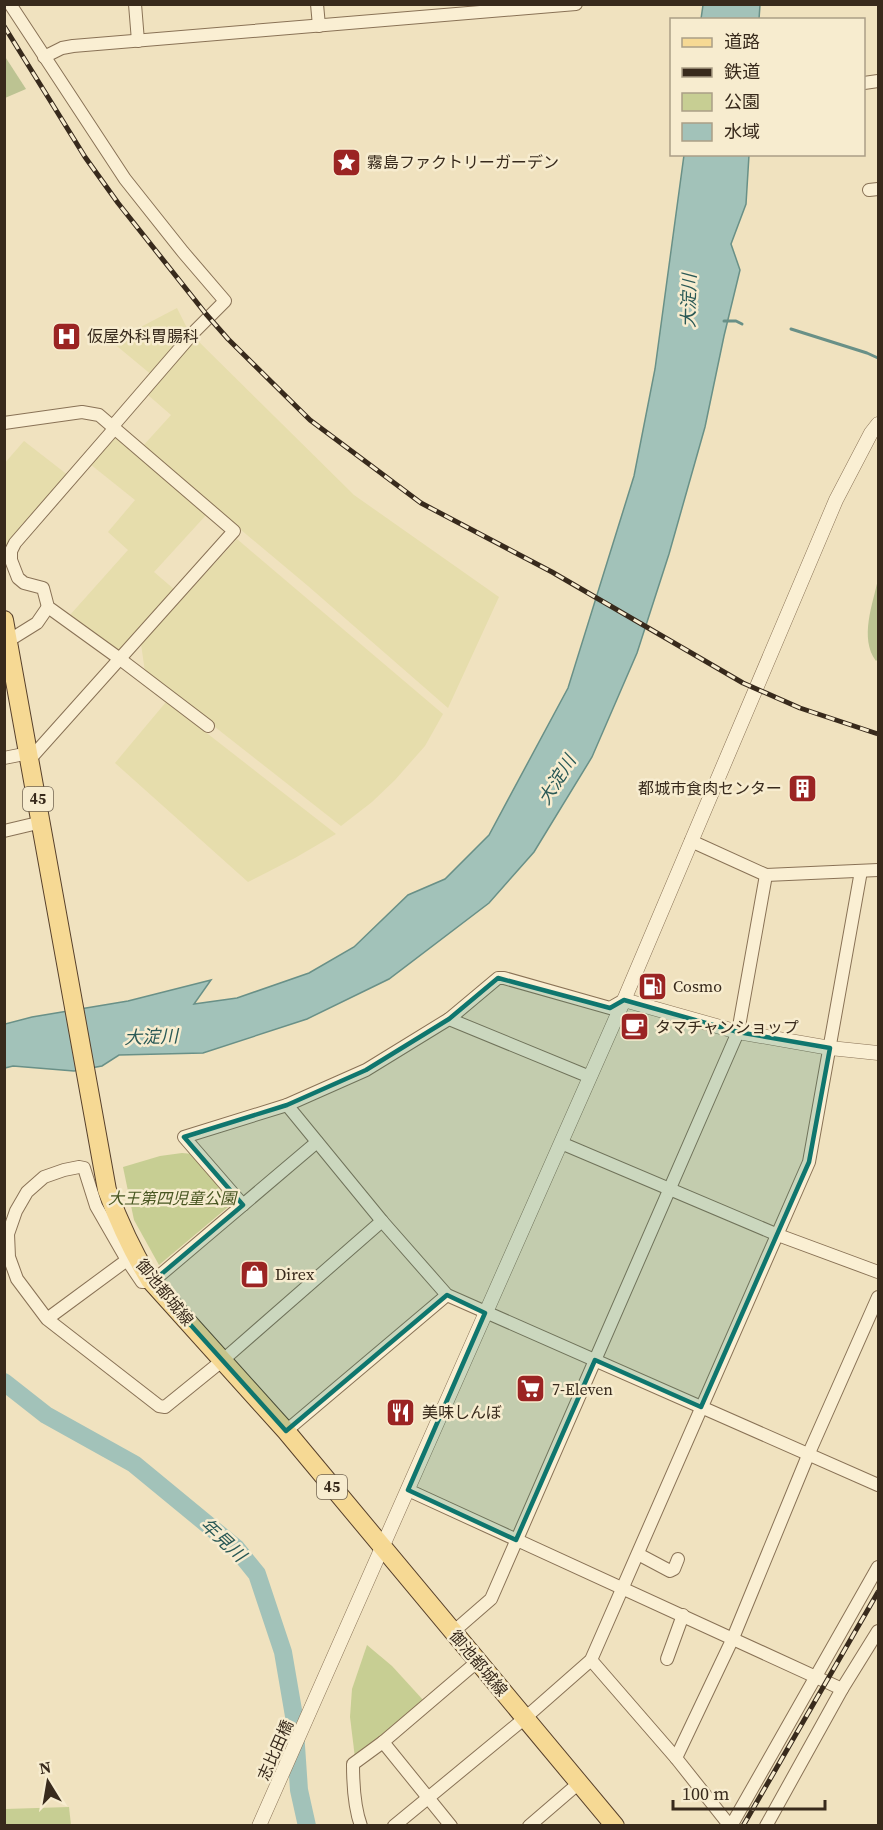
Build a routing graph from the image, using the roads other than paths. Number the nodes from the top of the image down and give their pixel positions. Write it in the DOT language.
graph roads {
  1 [pos="10,4"];
  2 [pos="135,4"];
  3 [pos="317,4"];
  4 [pos="576,4"];
  5 [pos="505,8"];
  6 [pos="319,26"];
  7 [pos="138,41"];
  8 [pos="44,57"];
  9 [pos="4,423"];
  10 [pos="113,428"];
  11 [pos="876,431"];
  12 [pos="48,607"];
  13 [pos="4,620"];
  14 [pos="8,641"];
  15 [pos="120,658"];
  16 [pos="208,726"];
  17 [pos="30,756"];
  18 [pos="4,758"];
  19 [pos="42,822"];
  20 [pos="4,831"];
  21 [pos="691,841"];
  22 [pos="879,870"];
  23 [pos="861,871"];
  24 [pos="766,875"];
  25 [pos="624,1000"];
  26 [pos="449,1019"];
  27 [pos="738,1032"];
  28 [pos="830,1048"];
  29 [pos="879,1053"];
  30 [pos="590,1077"];
  31 [pos="287,1105"];
  32 [pos="317,1142"];
  33 [pos="561,1143"];
  34 [pos="670,1189"];
  35 [pos="243,1205"];
  36 [pos="382,1221"];
  37 [pos="778,1235"];
  38 [pos="127,1260"];
  39 [pos="879,1272"];
  40 [pos="152,1282"];
  41 [pos="447,1295"];
  42 [pos="879,1297"];
  43 [pos="485,1313"];
  44 [pos="47,1319"];
  45 [pos="223,1360"];
  46 [pos="595,1360"];
  47 [pos="701,1407"];
  48 [pos="286,1431"];
  49 [pos="809,1453"];
  50 [pos="879,1485"];
  51 [pos="408,1490"];
  52 [pos="516,1540"];
  53 [pos="381,1546"];
  54 [pos="638,1554"];
  55 [pos="678,1559"];
  56 [pos="879,1568"];
  57 [pos="624,1588"];
  58 [pos="683,1615"];
  59 [pos="453,1632"];
  60 [pos="878,1633"];
  61 [pos="733,1638"];
  62 [pos="667,1659"];
  63 [pos="591,1660"];
  64 [pos="478,1661"];
  65 [pos="816,1675"];
  66 [pos="842,1689"];
  67 [pos="525,1718"];
  68 [pos="383,1742"];
  69 [pos="676,1758"];
  70 [pos="579,1783"];
  71 [pos="428,1797"];
  72 [pos="259,1826"];
  73 [pos="361,1826"];
  74 [pos="394,1826"];
  75 [pos="451,1826"];
  76 [pos="529,1826"];
  77 [pos="615,1826"];
  78 [pos="730,1826"];
  79 [pos="766,1826"];
  1 -- 8 [label="street"];
  2 -- 7 [label="street"];
  3 -- 6 [label="street"];
  4 -- 5 [label="street"];
  5 -- 6 [label="street"];
  6 -- 7 [label="street"];
  7 -- 8 [label="street"];
  8 -- 10 [label="street"];
  9 -- 10 [label="street"];
  10 -- 12 [label="street"];
  10 -- 15 [label="street"];
  11 -- 21 [label="street, 志比田橋"];
  12 -- 14 [label="street"];
  12 -- 15 [label="street"];
  13 -- 14 [label="main road, 御池都城線 / 45"];
  14 -- 17 [label="main road, 御池都城線 / 45"];
  15 -- 16 [label="street"];
  15 -- 17 [label="street"];
  17 -- 18 [label="street"];
  17 -- 19 [label="main road, 御池都城線 / 45"];
  19 -- 20 [label="street"];
  19 -- 40 [label="main road, 御池都城線 / 45"];
  21 -- 24 [label="street"];
  21 -- 25 [label="street, 志比田橋"];
  22 -- 23 [label="street"];
  23 -- 24 [label="street"];
  23 -- 28 [label="street"];
  24 -- 27 [label="street"];
  25 -- 26 [label="street"];
  25 -- 27 [label="street"];
  25 -- 30 [label="street, 志比田橋"];
  26 -- 30 [label="street"];
  26 -- 31 [label="street"];
  27 -- 28 [label="street"];
  27 -- 34 [label="street"];
  28 -- 29 [label="street"];
  28 -- 37 [label="street"];
  30 -- 33 [label="street, 志比田橋"];
  31 -- 32 [label="street"];
  31 -- 35 [label="street"];
  32 -- 35 [label="street"];
  32 -- 36 [label="street"];
  33 -- 34 [label="street"];
  33 -- 43 [label="street, 志比田橋"];
  34 -- 37 [label="street"];
  34 -- 46 [label="street"];
  35 -- 40 [label="street"];
  36 -- 41 [label="street"];
  36 -- 45 [label="street"];
  37 -- 39 [label="street"];
  37 -- 47 [label="street"];
  38 -- 40 [label="street"];
  38 -- 44 [label="street"];
  38 -- 44 [label="street"];
  40 -- 45 [label="main road, 御池都城線 / 45"];
  41 -- 43 [label="street"];
  41 -- 48 [label="street"];
  42 -- 49 [label="street"];
  43 -- 46 [label="street"];
  43 -- 51 [label="street, 志比田橋"];
  44 -- 45 [label="street"];
  45 -- 48 [label="main road, 御池都城線 / 45"];
  46 -- 47 [label="street"];
  46 -- 52 [label="street"];
  47 -- 49 [label="street"];
  47 -- 54 [label="street"];
  48 -- 53 [label="main road, 御池都城線 / 45"];
  49 -- 50 [label="street"];
  49 -- 61 [label="street"];
  51 -- 52 [label="street"];
  51 -- 53 [label="street, 志比田橋"];
  52 -- 57 [label="street"];
  52 -- 59 [label="street"];
  53 -- 59 [label="main road, 御池都城線 / 45"];
  53 -- 72 [label="street, 志比田橋"];
  54 -- 55 [label="street"];
  54 -- 57 [label="street"];
  56 -- 65 [label="street"];
  57 -- 58 [label="street"];
  57 -- 63 [label="street"];
  58 -- 61 [label="street"];
  58 -- 62 [label="street"];
  59 -- 64 [label="main road, 御池都城線 / 45"];
  60 -- 66 [label="street"];
  61 -- 65 [label="street"];
  61 -- 69 [label="street"];
  63 -- 67 [label="street"];
  63 -- 69 [label="street"];
  64 -- 67 [label="main road, 御池都城線 / 45"];
  64 -- 68 [label="street"];
  65 -- 66 [label="street"];
  65 -- 78 [label="street"];
  66 -- 79 [label="street"];
  67 -- 70 [label="main road, 御池都城線 / 45"];
  67 -- 71 [label="street"];
  68 -- 71 [label="street"];
  68 -- 73 [label="street"];
  69 -- 78 [label="street"];
  70 -- 76 [label="street"];
  70 -- 77 [label="main road, 御池都城線 / 45"];
  71 -- 74 [label="street"];
  71 -- 75 [label="street"];
}
